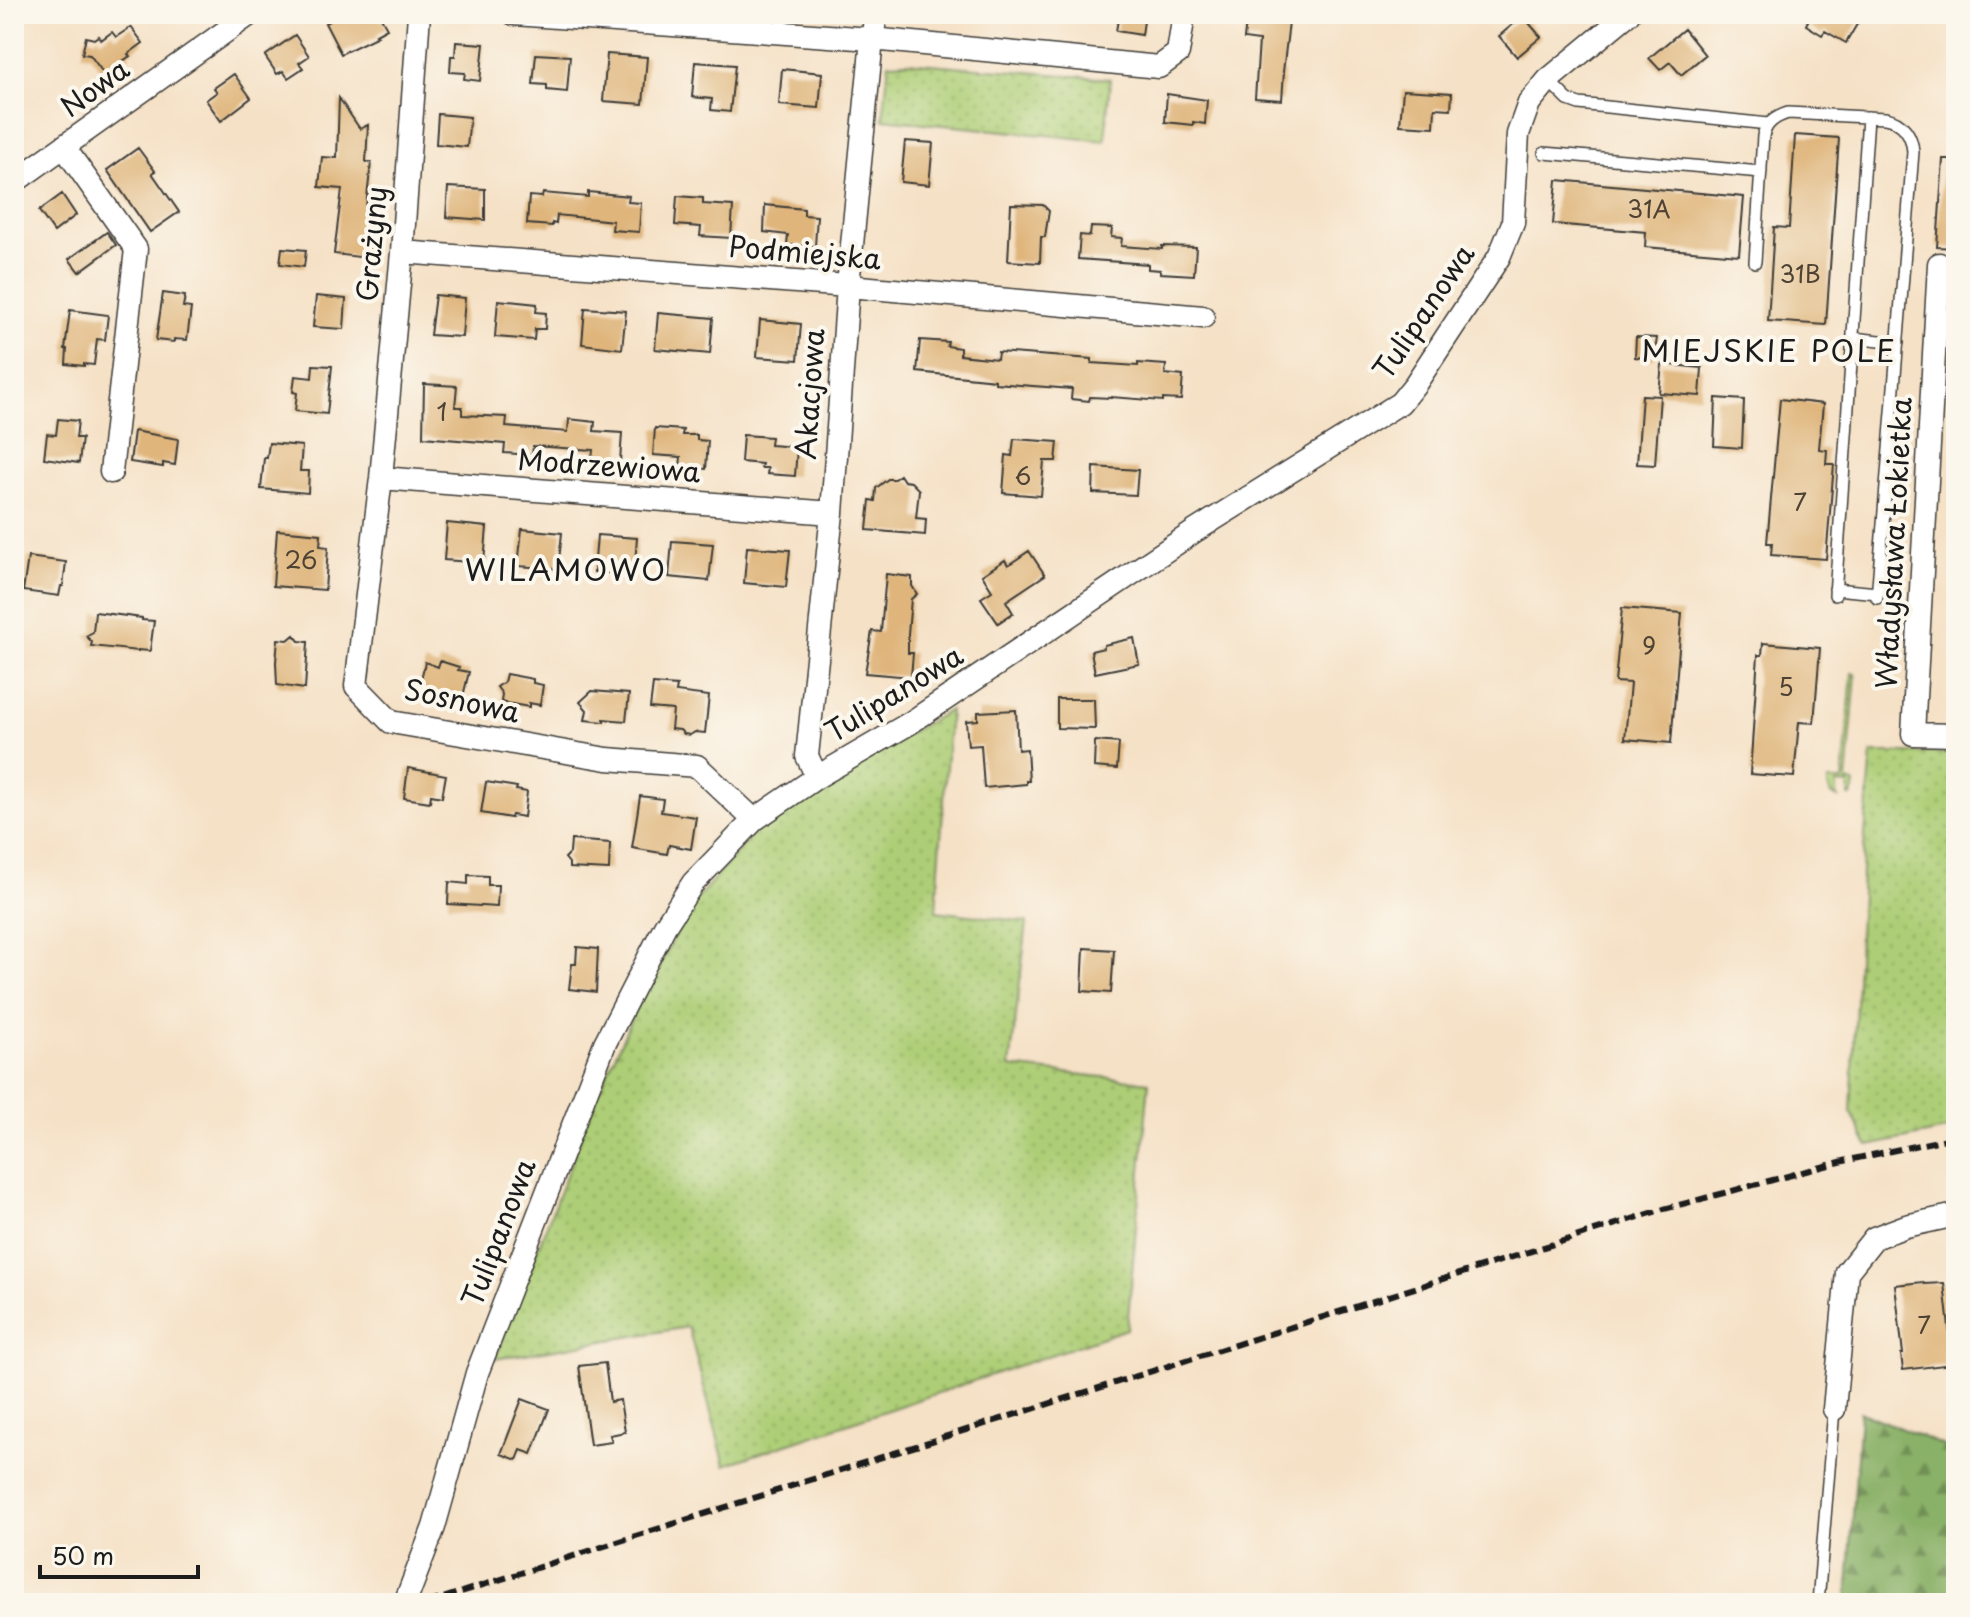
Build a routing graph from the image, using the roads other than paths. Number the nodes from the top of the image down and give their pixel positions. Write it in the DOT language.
graph roads {
  1 [pos="250,14"];
  2 [pos="419,14"];
  3 [pos="514,14"];
  4 [pos="876,14"];
  5 [pos="1184,14"];
  6 [pos="1628,14"];
  7 [pos="872,39"];
  8 [pos="1548,80"];
  9 [pos="1868,117"];
  10 [pos="1768,124"];
  11 [pos="64,147"];
  12 [pos="1544,153"];
  13 [pos="1761,172"];
  14 [pos="14,182"];
  15 [pos="402,252"];
  16 [pos="1755,262"];
  17 [pos="1939,264"];
  18 [pos="848,286"];
  19 [pos="1203,317"];
  20 [pos="1853,338"];
  21 [pos="1898,343"];
  22 [pos="111,472"];
  23 [pos="381,478"];
  24 [pos="832,513"];
  25 [pos="1956,735"];
  26 [pos="817,777"];
  27 [pos="754,820"];
  28 [pos="1956,1215"];
  29 [pos="1834,1409"];
  30 [pos="405,1603"];
  31 [pos="1818,1603"];
  1 -- 11 [label="street, Nowa"];
  2 -- 15 [label="street, Grażyny"];
  3 -- 7 [label="street"];
  4 -- 7 [label="street, Akacjowa"];
  5 -- 7 [label="street"];
  6 -- 8 [label="street, Tulipanowa"];
  7 -- 18 [label="street, Akacjowa"];
  8 -- 10 [label="lane"];
  8 -- 26 [label="street, Tulipanowa"];
  9 -- 10 [label="lane"];
  9 -- 20 [label="lane"];
  9 -- 21 [label="lane"];
  10 -- 13 [label="lane"];
  11 -- 14 [label="street, Nowa"];
  11 -- 22 [label="street"];
  12 -- 13 [label="lane"];
  13 -- 16 [label="lane"];
  15 -- 18 [label="street, Podmiejska"];
  15 -- 23 [label="street, Grażyny"];
  17 -- 25 [label="street, Władysława Łokietka"];
  18 -- 19 [label="street, Podmiejska"];
  18 -- 24 [label="street, Akacjowa"];
  20 -- 21 [label="lane"];
  20 -- 21 [label="lane"];
  23 -- 24 [label="street, Modrzewiowa"];
  23 -- 27 [label="street, Sosnowa"];
  24 -- 26 [label="street, Akacjowa"];
  26 -- 27 [label="street, Tulipanowa"];
  27 -- 30 [label="street, Tulipanowa"];
  28 -- 29 [label="street"];
  29 -- 31 [label="lane"];
}
